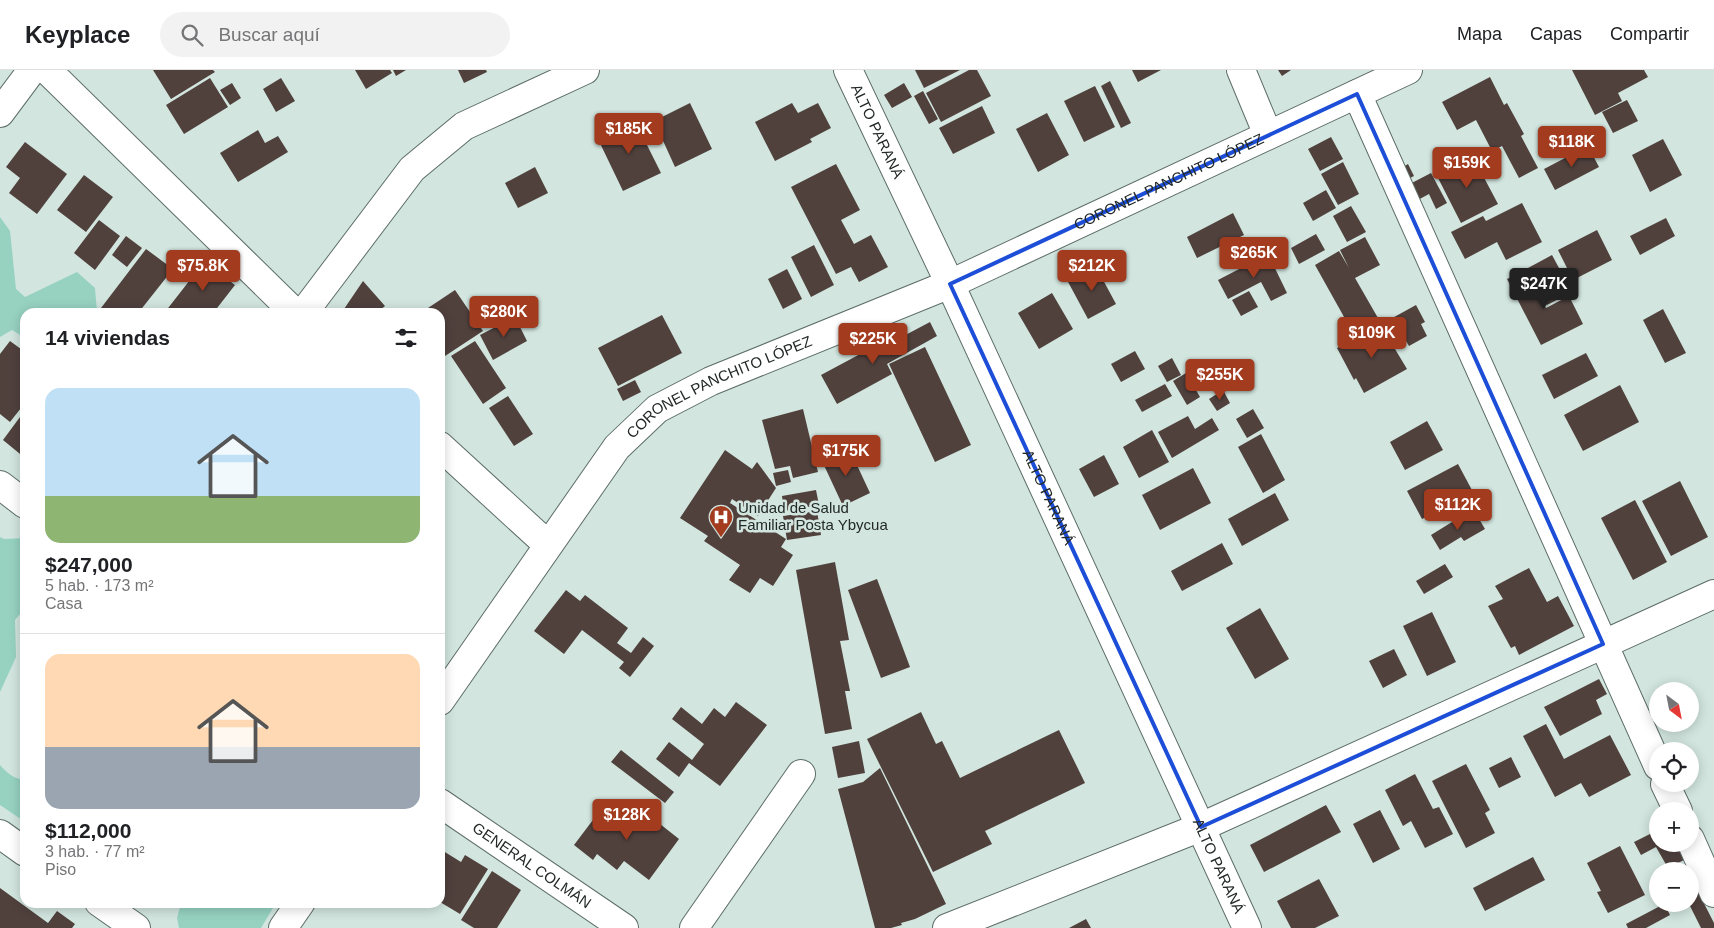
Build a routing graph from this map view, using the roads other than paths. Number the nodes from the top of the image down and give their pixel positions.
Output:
1 (32, 70) edge
2 (47, 70) edge
3 (585, 70) edge
4 (848, 70) edge
5 (1240, 70) edge
6 (1408, 70) edge
7 (1357, 94) junction
8 (0, 113) edge
9 (1268, 135) junction
10 (950, 284) junction
11 (290, 308) edge
12 (307, 308) edge
13 (445, 451) edge
14 (0, 485) edge
15 (20, 500) edge
16 (548, 545) junction
17 (1714, 594) edge
18 (1603, 644) junction
19 (445, 694) edge
20 (1649, 746) edge
21 (801, 774) dead end
22 (445, 806) edge
23 (1201, 828) junction
24 (0, 834) edge
25 (20, 848) edge
26 (1696, 852) edge
27 (1714, 893) edge
28 (108, 908) edge
29 (297, 908) edge
30 (136, 928) edge
31 (283, 928) edge
32 (624, 928) edge
33 (694, 928) edge
34 (948, 928) edge
35 (1247, 928) edge

1 - 8 street
2 - 11 street
3 - 12 street
4 - 10 street, ALTO PARANÁ
5 - 9 street
6 - 7 street, CORONEL PANCHITO LÓPEZ
7 - 9 street, CORONEL PANCHITO LÓPEZ
7 - 18 street
9 - 10 street, CORONEL PANCHITO LÓPEZ
10 - 16 street, CORONEL PANCHITO LÓPEZ
10 - 23 street, ALTO PARANÁ
13 - 16 street
14 - 15 street
16 - 19 street, CORONEL PANCHITO LÓPEZ
17 - 18 street
18 - 20 street
18 - 23 street
21 - 33 street
22 - 32 street, GENERAL COLMÁN
23 - 34 street
23 - 35 street, ALTO PARANÁ
24 - 25 street
26 - 27 street
28 - 30 street
29 - 31 street

